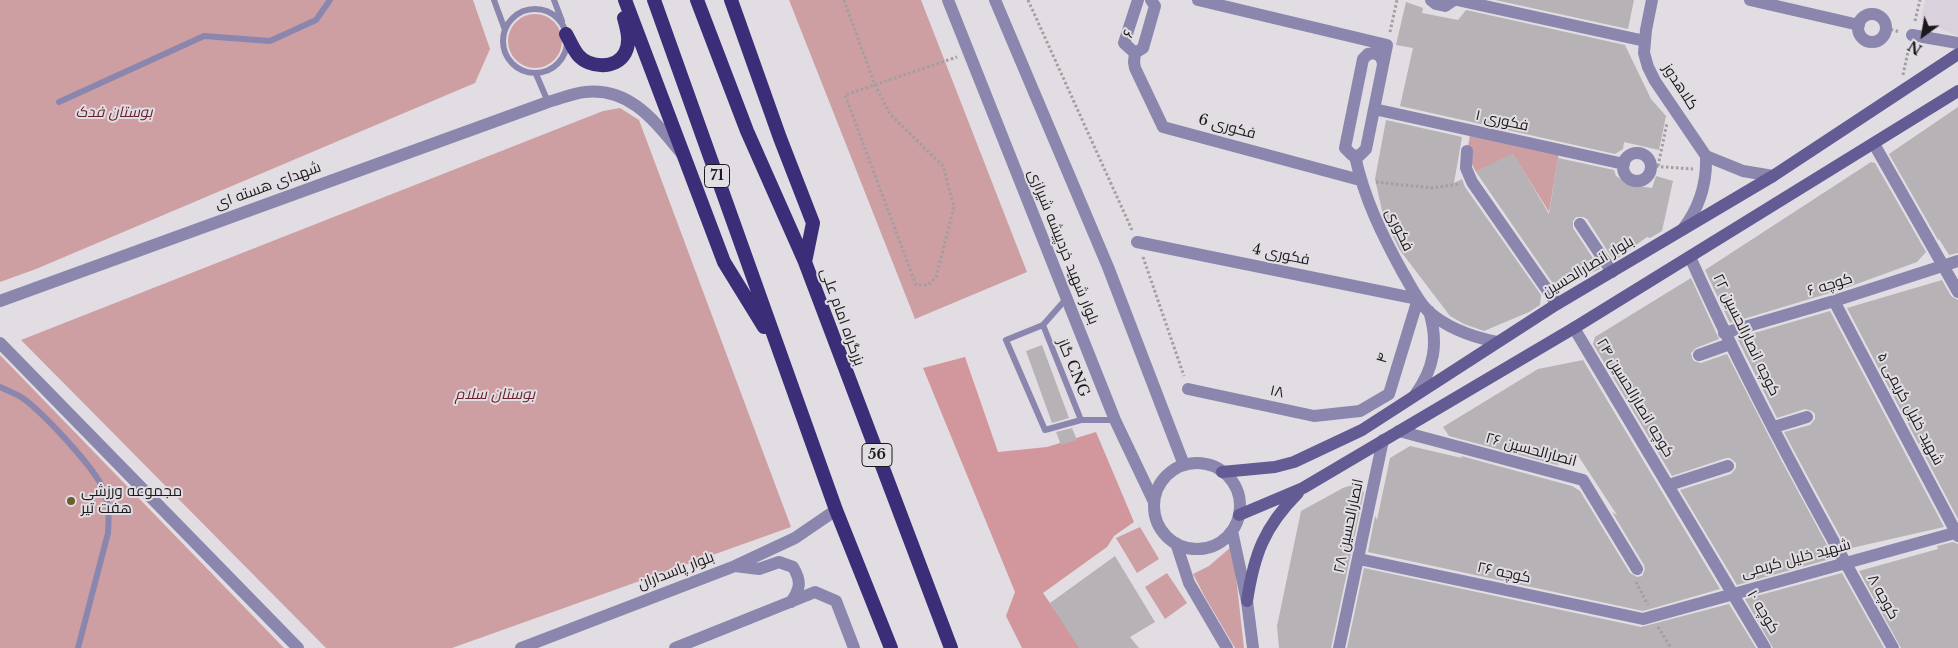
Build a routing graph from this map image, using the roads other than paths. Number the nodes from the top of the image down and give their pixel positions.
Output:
1 (330, 0) edge
2 (494, 0) edge
3 (554, 0) edge
4 (621, 0) edge
5 (625, 0) edge
6 (654, 0) edge
7 (697, 0) edge
8 (731, 0) edge
9 (948, 0) edge
10 (995, 0) edge
11 (1138, 0) edge
12 (1198, 0) edge
13 (1431, 0) edge
14 (1456, 0) edge
15 (1652, 0) edge
16 (1750, 0) edge
17 (1154, 2) edge
18 (1859, 25) dead end
19 (505, 30) junction
20 (566, 34) junction
21 (1912, 35) dead end
22 (1645, 41) junction
23 (1958, 43) edge
24 (1135, 53) junction
25 (1958, 54) edge
26 (1383, 63) junction
27 (536, 74) junction
28 (1958, 91) edge
29 (59, 102) dead end
30 (548, 102) junction
31 (1374, 109) junction
32 (1874, 144) junction
33 (1467, 150) dead end
34 (684, 156) junction
35 (1355, 156) junction
36 (1706, 156) junction
37 (1624, 164) junction
38 (1773, 176) junction
39 (1360, 180) junction
40 (1580, 224) dead end
41 (1683, 229) junction
42 (1138, 242) road end
43 (1690, 257) junction
44 (1958, 261) edge
45 (805, 262) junction
46 (1944, 266) junction
47 (1612, 272) junction
48 (1958, 292) edge
49 (1066, 299) junction
50 (1418, 299) junction
51 (0, 301) edge
52 (1834, 302) junction
53 (1557, 304) junction
54 (1429, 312) junction
55 (1042, 325) junction
56 (1574, 328) junction
57 (1727, 338) junction
58 (1497, 342) junction
59 (0, 344) edge
60 (779, 352) junction
61 (1699, 355) dead end
62 (0, 387) edge
63 (1188, 389) road end
64 (1415, 395) junction
65 (1360, 411) joint
66 (1807, 417) dead end
67 (1081, 420) junction
68 (1115, 420) junction
69 (1774, 427) junction
70 (1399, 431) junction
71 (1383, 440) junction
72 (1184, 465) junction
73 (1728, 466) dead end
74 (1222, 472) junction
75 (1668, 485) junction
76 (1303, 488) junction
77 (1154, 502) junction
78 (836, 510) junction
79 (1239, 515) junction
80 (1232, 531) junction
81 (1957, 533) edge
82 (1176, 543) junction
83 (1358, 559) junction
84 (1845, 563) junction
85 (735, 566) junction
86 (1637, 569) road end
87 (1732, 594) junction
88 (1247, 601) junction
89 (791, 602) junction
90 (1648, 617) joint
91 (78, 648) edge
92 (298, 648) edge
93 (521, 648) edge
94 (675, 648) edge
95 (854, 648) edge
96 (891, 648) edge
97 (951, 648) edge
98 (1227, 648) edge
99 (1253, 648) edge
100 (1339, 648) edge
101 (1765, 648) edge
102 (1893, 648) edge

1 - 29 lane
2 - 19 lane
3 - 20 lane
4 - 20 highway
5 - 34 highway
6 - 60 highway, 71
7 - 45 highway, بزرگراه امام علی
8 - 45 highway
9 - 49 street, بلوار شهید خردپیشه شیرازی
10 - 72 street
11 - 24 street, ۶
12 - 26 street
13 - 14 street
14 - 22 street
15 - 22 street, کلاهدوز
16 - 18 street
17 - 24 street, ۶
19 - 20 lane
19 - 27 lane
20 - 27 lane
21 - 23 street
22 - 36 street, کلاهدوز
24 - 39 street, فکوری 6
25 - 38 main road, بلوار انصارالحسین
26 - 31 street
26 - 35 street, فکوری
27 - 30 lane
28 - 32 main road
30 - 34 street, شهدای هسته ای
30 - 51 street, شهدای هسته ای
31 - 35 street
31 - 37 street, فکوری ۱
32 - 43 main road
32 - 46 street
33 - 53 street
34 - 60 highway
35 - 39 street, فکوری
36 - 38 street
36 - 41 street
37 - 37 street
38 - 41 main road, بلوار انصارالحسین
39 - 50 street, فکوری
40 - 47 street
41 - 47 main road, بلوار انصارالحسین
42 - 50 street, فکوری 4
43 - 56 main road
43 - 57 street, کوچه انصارالحسین ۲۲
44 - 46 street
45 - 97 highway, بزرگراه امام علی / 56
46 - 48 street
46 - 52 street, کوچه ۶
47 - 53 main road, بلوار انصارالحسین
49 - 55 lane
49 - 68 street, بلوار شهید خردپیشه شیرازی
50 - 54 street, فکوری
50 - 65 street, ۴
52 - 57 street, کوچه ۶
52 - 81 street, شهید خلیل کریمی ۵
53 - 58 main road, بلوار انصارالحسین
54 - 58 street, فکوری
54 - 64 street, فکوری
55 - 67 lane, گاز CNG
55 - 67 lane
56 - 70 main road
56 - 75 street, کوچه انصارالحسین ۲۴
57 - 61 street, کوچه ۶
57 - 69 street, کوچه انصارالحسین ۲۲
58 - 64 main road, بلوار انصارالحسین
59 - 92 street
60 - 78 highway
62 - 91 lane
63 - 65 street, ۱۸
64 - 74 main road, بلوار انصارالحسین
66 - 69 street
67 - 68 lane
68 - 77 street, بلوار شهید خردپیشه شیرازی
69 - 84 street, کوچه انصارالحسین ۲۲
70 - 71 main road
70 - 86 street, انصارالحسین ۲۶
71 - 76 main road
71 - 83 street, انصارالحسین ۲۸
72 - 74 street
72 - 77 street
73 - 75 street
74 - 79 street
75 - 87 street, کوچه انصارالحسین ۲۴
76 - 79 main road
76 - 88 main road
77 - 82 street
78 - 85 street, بلوار پاسداران
78 - 96 highway
79 - 80 street
80 - 82 street
80 - 88 street
81 - 84 street, شهید خلیل کریمی
82 - 98 street
83 - 90 street, کوچه ۲۶
83 - 100 street, انصارالحسین ۲۸
84 - 87 street, شهید خلیل کریمی
84 - 102 street, کوچه ۸
85 - 89 street
85 - 93 street, بلوار پاسداران
87 - 90 street, شهید خلیل کریمی
87 - 101 street, کوچه ۱۰
88 - 99 street
89 - 94 street
89 - 95 street

